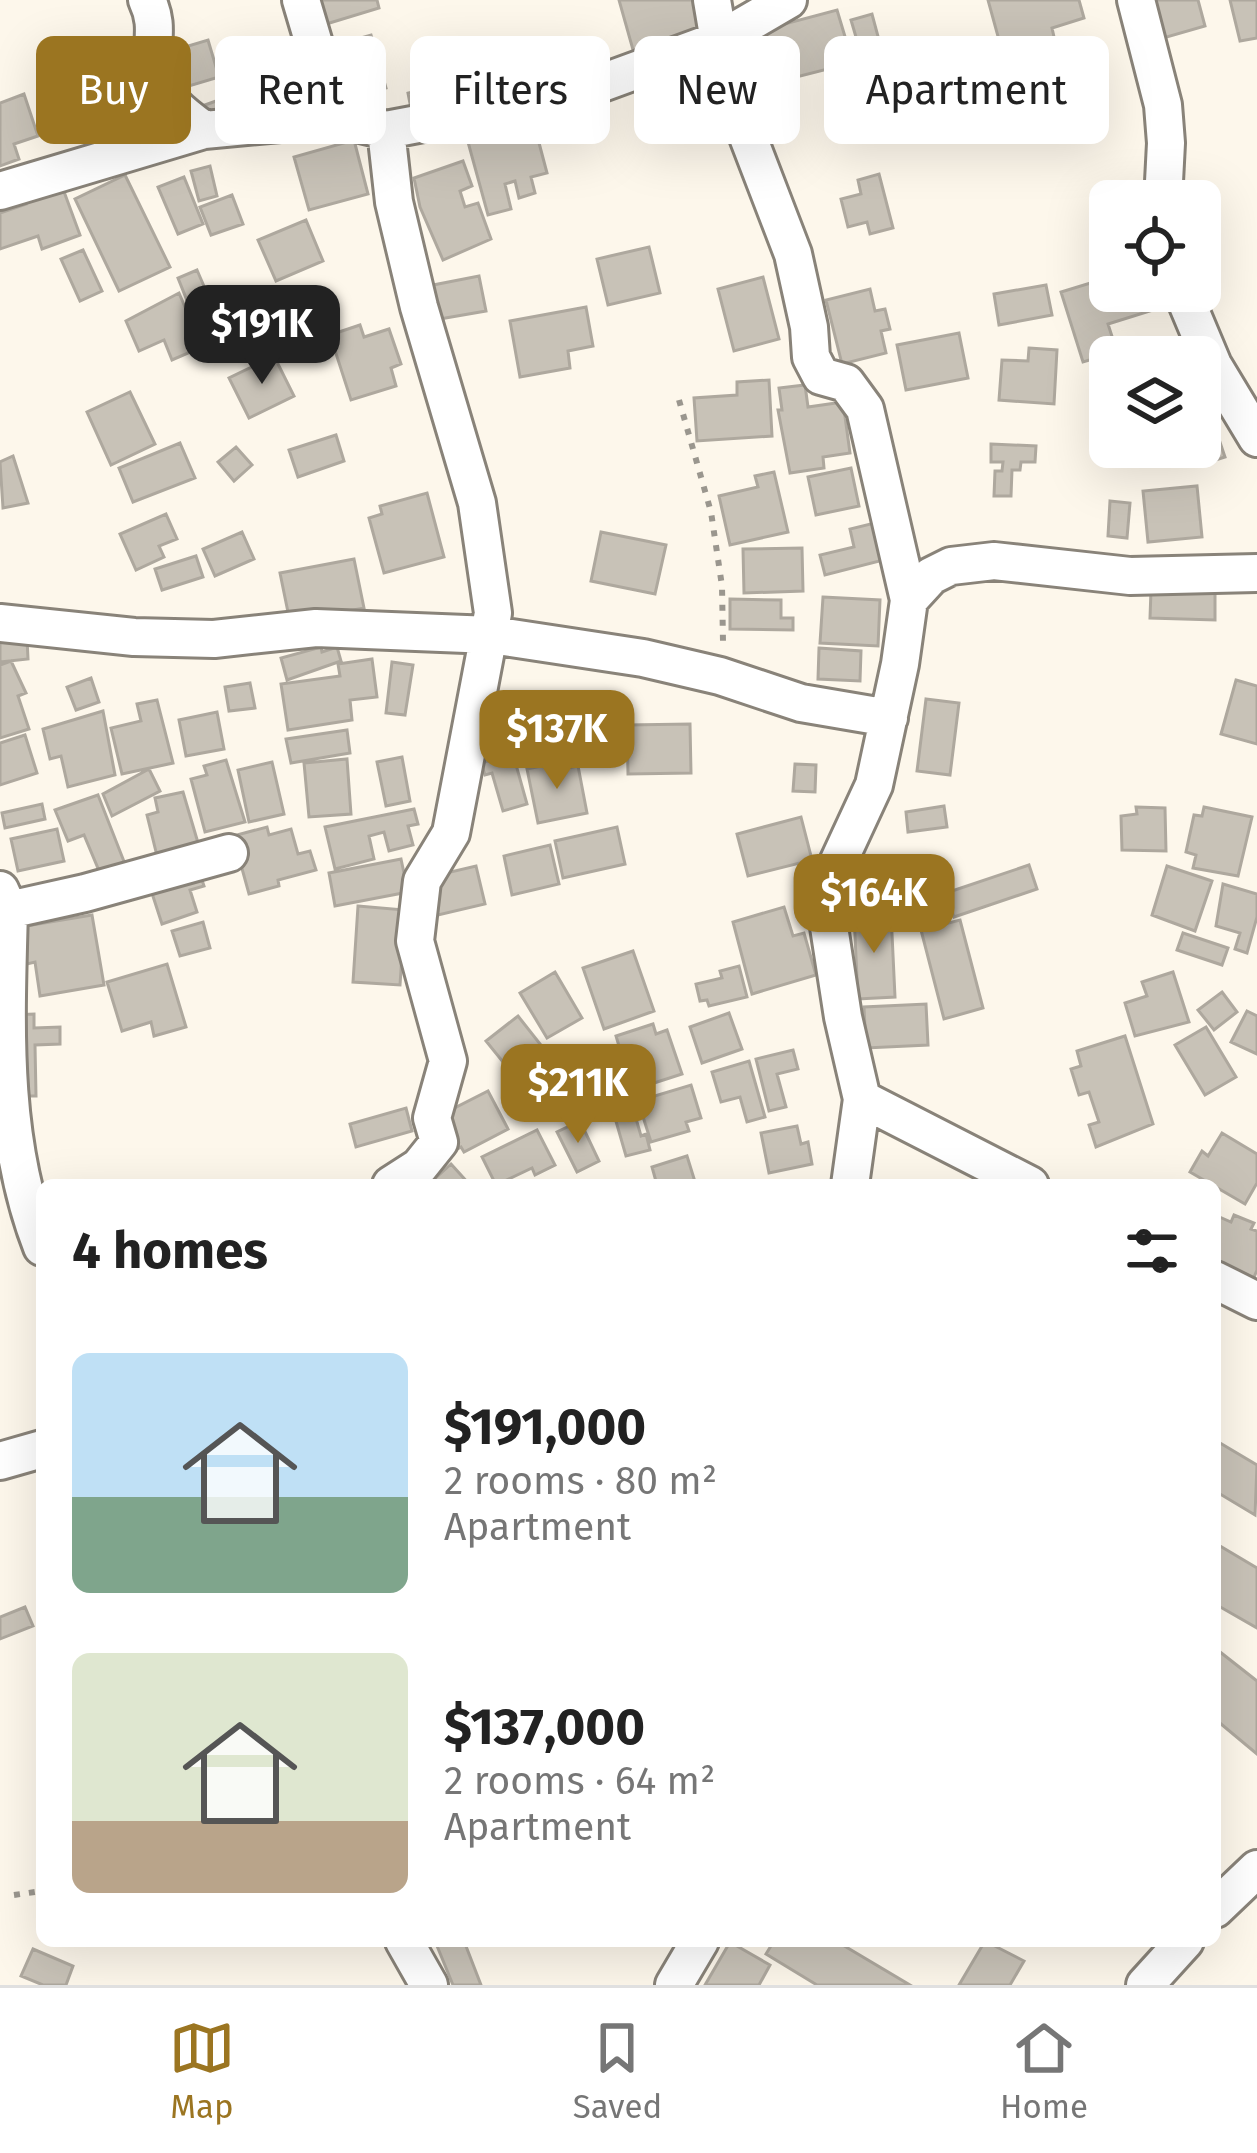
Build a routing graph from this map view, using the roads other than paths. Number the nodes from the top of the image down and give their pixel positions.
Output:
1 (147, 0) edge
2 (301, 0) edge
3 (712, 0) edge
4 (788, 0) edge
5 (1136, 0) edge
6 (312, 36) edge
7 (718, 36) edge
8 (726, 36) edge
9 (634, 71) edge
10 (215, 129) edge
11 (204, 130) junction
12 (386, 130) joint
13 (748, 144) edge
14 (1164, 180) edge
15 (0, 191) edge
16 (1191, 312) edge
17 (1257, 438) edge
18 (1257, 573) edge
19 (909, 600) junction
20 (0, 623) edge
21 (491, 634) junction
22 (889, 718) junction
23 (229, 853) dead end
24 (3, 904) edge
25 (862, 1099) junction
26 (400, 1179) edge
27 (851, 1179) edge
28 (1018, 1179) edge
29 (36, 1233) edge
30 (1221, 1283) edge
31 (1257, 1301) edge
32 (36, 1451) edge
33 (0, 1461) edge
34 (1257, 1869) edge
35 (1221, 1903) edge
36 (407, 1947) edge
37 (666, 1947) edge
38 (696, 1947) edge
39 (1180, 1947) edge
40 (429, 1985) edge
41 (663, 1985) edge
42 (674, 1985) edge
43 (1145, 1985) edge

1 - 11 street
2 - 6 street
3 - 7 street
4 - 8 street
5 - 14 street
9 - 12 street
10 - 11 street
11 - 15 street
12 - 21 street
13 - 19 street
16 - 17 street
18 - 19 street
19 - 22 street
20 - 21 street
21 - 22 street
21 - 26 street
22 - 25 street
23 - 24 street
24 - 29 street
25 - 27 street
25 - 28 street
30 - 31 street
32 - 33 street
34 - 35 street
36 - 40 street
37 - 41 street
38 - 42 street
39 - 43 street

